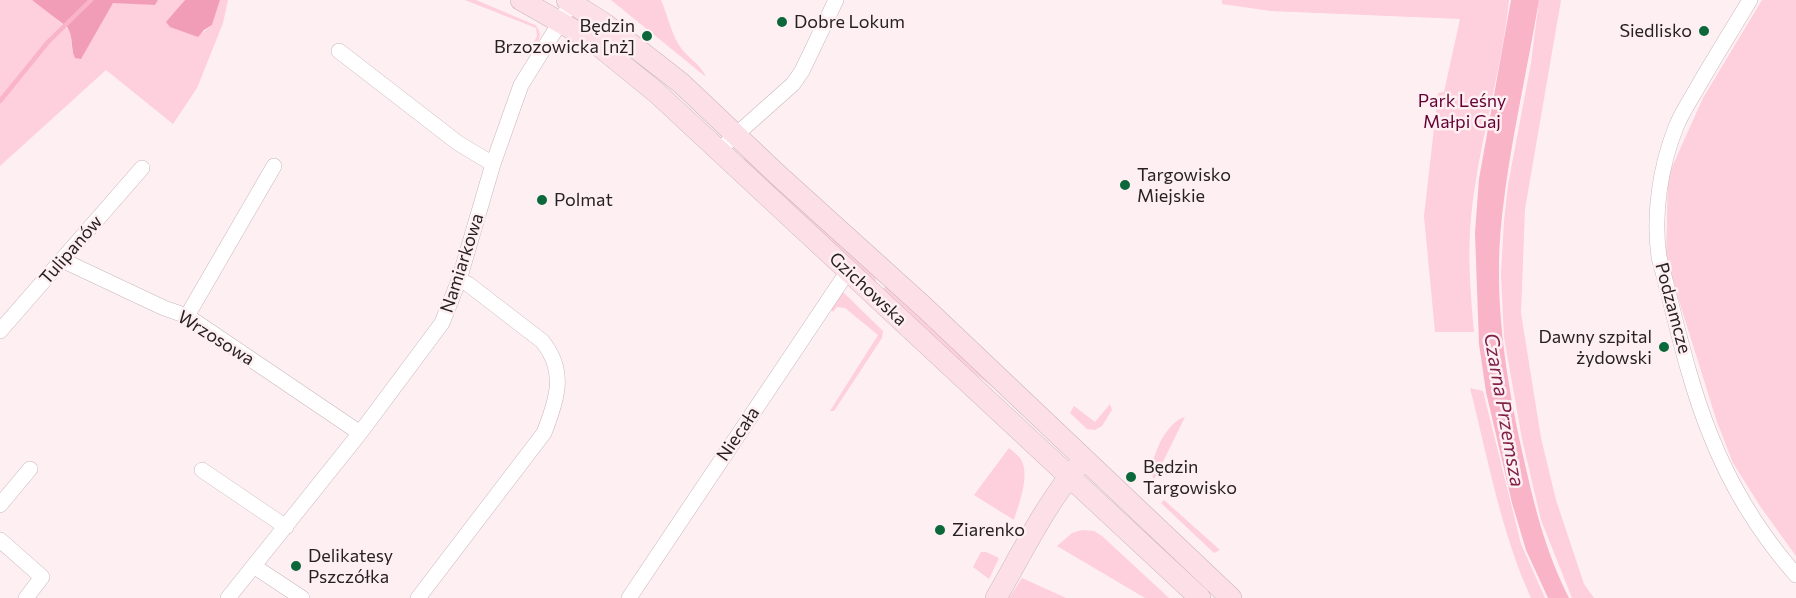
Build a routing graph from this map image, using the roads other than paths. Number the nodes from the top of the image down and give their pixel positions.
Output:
1 (521, 0) edge
2 (836, 0) edge
3 (1750, 0) edge
4 (569, 1) edge
5 (561, 21) junction
6 (339, 51) dead end
7 (735, 134) junction
8 (719, 150) junction
9 (492, 164) junction
10 (274, 166) dead end
11 (142, 168) dead end
12 (62, 260) junction
13 (848, 271) junction
14 (459, 280) junction
15 (188, 316) junction
16 (0, 331) edge
17 (360, 433) junction
18 (1084, 460) junction
19 (30, 469) dead end
20 (202, 470) dead end
21 (1069, 477) junction
22 (0, 505) edge
23 (286, 527) junction
24 (0, 540) edge
25 (255, 567) junction
26 (1796, 575) edge
27 (26, 598) edge
28 (228, 598) edge
29 (302, 598) edge
30 (418, 598) edge
31 (629, 598) edge
32 (996, 598) edge
33 (1200, 598) edge
34 (1231, 598) edge

1 - 5 street, Gzichowska
2 - 7 street
3 - 26 street, Podzamcze
4 - 5 street, Namiarkowa
4 - 7 street, Gzichowska
5 - 8 street, Gzichowska
5 - 9 street, Namiarkowa
6 - 9 street
7 - 8 street
7 - 18 street, Gzichowska
8 - 13 street, Gzichowska
9 - 14 street, Namiarkowa
10 - 15 street
11 - 12 street, Tulipanów
12 - 15 street, Wrzosowa
12 - 16 street, Tulipanów
13 - 21 street, Gzichowska
13 - 31 street, Niecała
14 - 17 street, Namiarkowa
14 - 30 street
15 - 17 street, Wrzosowa
17 - 23 street, Namiarkowa
18 - 21 street
18 - 34 street, Gzichowska
19 - 22 street
20 - 23 street
21 - 32 street
21 - 33 street, Gzichowska
23 - 25 street, Namiarkowa
24 - 27 street
25 - 28 street, Namiarkowa
25 - 29 street

